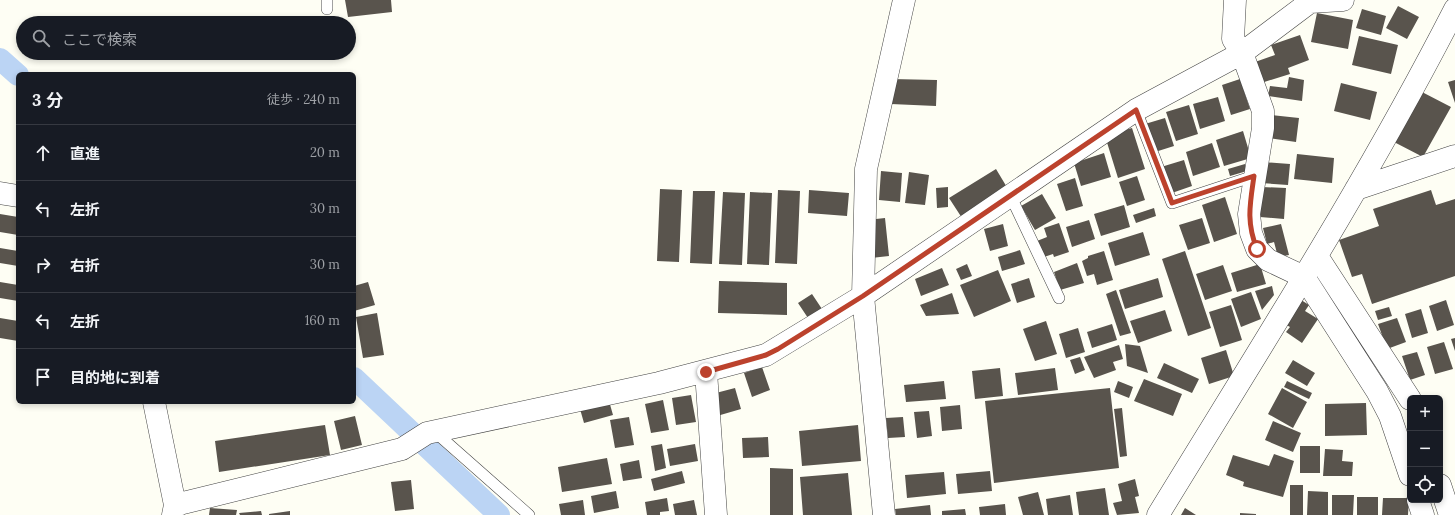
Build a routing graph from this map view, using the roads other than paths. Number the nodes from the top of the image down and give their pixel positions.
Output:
1 (904, 0) edge
2 (1235, 0) edge
3 (1343, 0) edge
4 (1455, 9) edge
5 (1242, 53) junction
6 (1136, 110) junction
7 (1455, 156) edge
8 (1254, 176) junction
9 (1356, 189) junction
10 (0, 193) edge
11 (16, 196) edge
12 (1011, 197) junction
13 (1317, 256) junction
14 (1304, 277) junction
15 (863, 296) junction
16 (1059, 298) dead end
17 (706, 372) junction
18 (1407, 395) edge
19 (154, 404) edge
20 (431, 432) junction
21 (1407, 467) edge
22 (1443, 494) edge
23 (1419, 503) edge
24 (174, 510) edge
25 (529, 515) edge
26 (716, 515) edge
27 (884, 515) edge
28 (1158, 515) edge
29 (1423, 515) edge
30 (1450, 515) edge

1 - 15 street
2 - 5 street
3 - 5 street
4 - 9 street
5 - 6 street
5 - 8 street
6 - 8 lane
6 - 12 street
7 - 9 street
8 - 14 street
9 - 13 street
10 - 11 street
12 - 15 street
12 - 16 lane
13 - 14 street
13 - 18 street
14 - 21 street
14 - 28 street
15 - 17 street
15 - 27 street
17 - 20 street
17 - 26 street
19 - 24 street
20 - 24 street
20 - 25 lane
22 - 30 street
23 - 29 street

